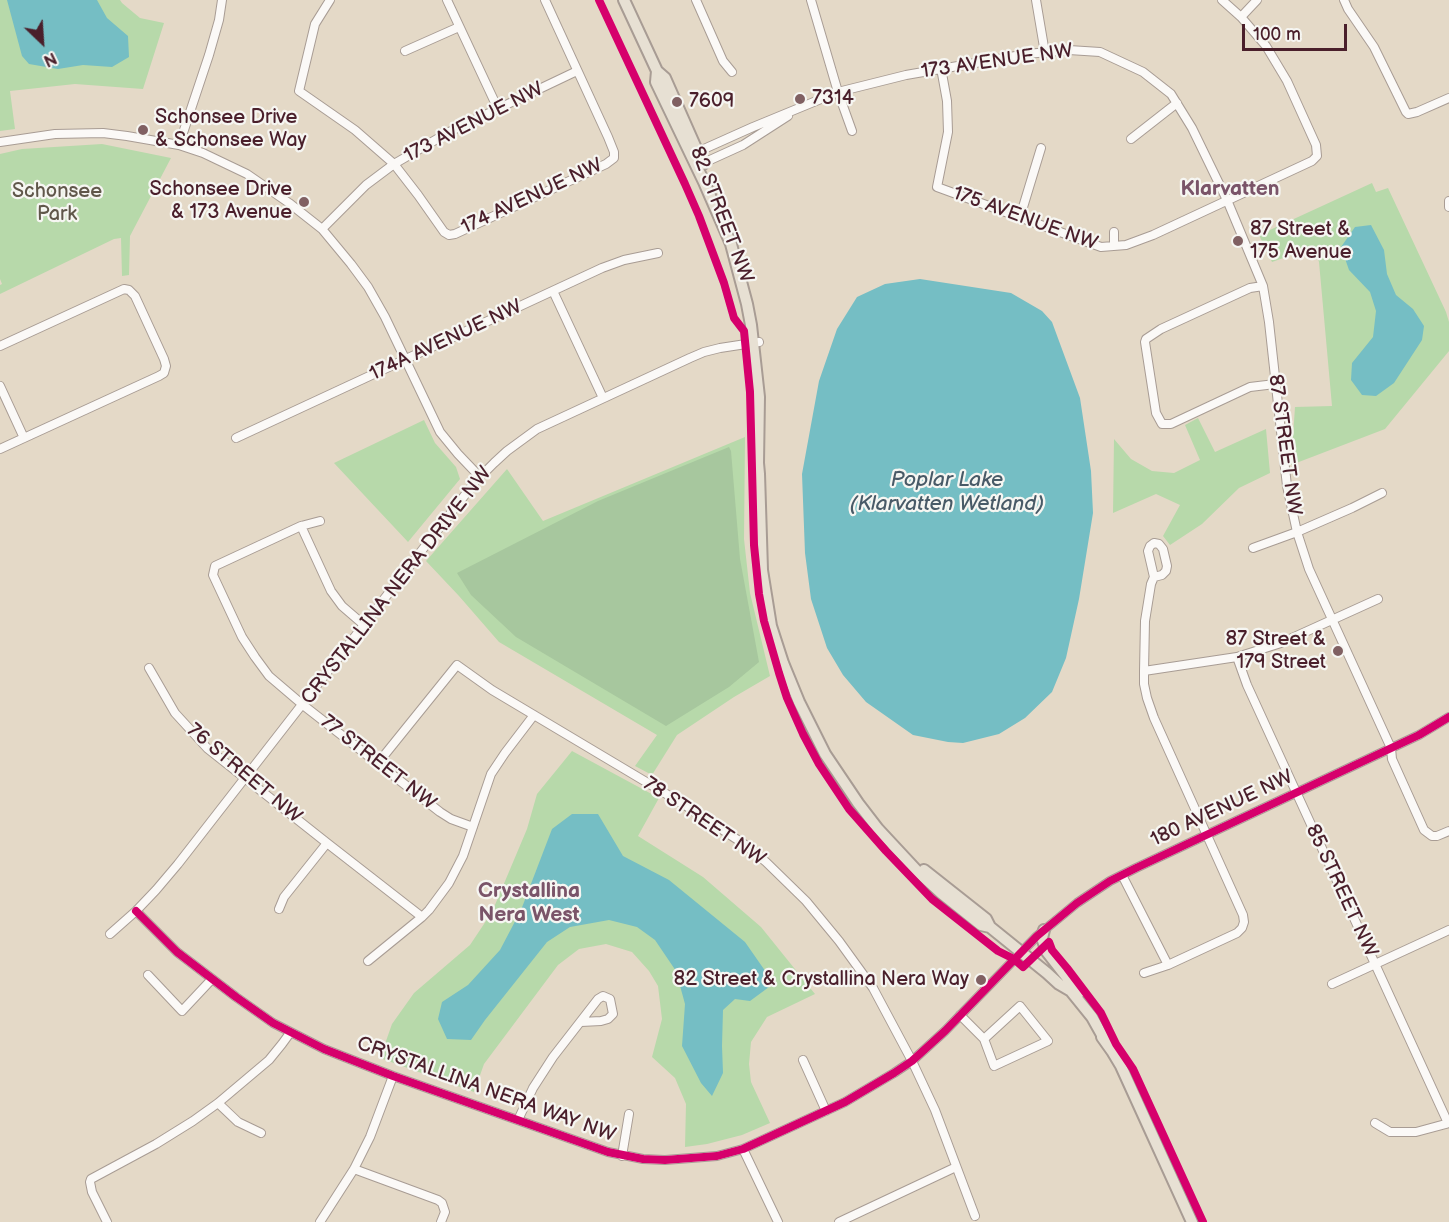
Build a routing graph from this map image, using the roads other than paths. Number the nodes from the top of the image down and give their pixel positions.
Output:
1 (222, 0) edge
2 (330, 0) edge
3 (447, 0) edge
4 (545, 0) edge
5 (624, 0) edge
6 (696, 0) edge
7 (811, 0) edge
8 (1036, 0) edge
9 (1222, 0) edge
10 (1257, 0) edge
11 (1344, 0) edge
12 (1241, 17) junction
13 (459, 27) junction
14 (405, 51) dead end
15 (1045, 52) junction
16 (941, 68) junction
17 (577, 71) junction
18 (732, 72) dead end
19 (838, 92) junction
20 (1449, 98) edge
21 (1177, 103) junction
22 (805, 105) junction
23 (498, 110) junction
24 (852, 131) dead end
25 (1131, 139) dead end
26 (0, 142) edge
27 (180, 145) junction
28 (1041, 148) dead end
29 (694, 153) junction
30 (394, 164) junction
31 (700, 165) junction
32 (1227, 200) junction
33 (1449, 201) edge
34 (1449, 207) edge
35 (1020, 217) junction
36 (321, 229) junction
37 (1114, 232) dead end
38 (1114, 246) junction
39 (658, 254) dead end
40 (1263, 286) junction
41 (553, 291) junction
42 (756, 342) junction
43 (0, 346) edge
44 (405, 360) junction
45 (1275, 384) junction
46 (0, 386) edge
47 (603, 398) junction
48 (24, 438) junction
49 (236, 438) dead end
50 (0, 449) edge
51 (480, 477) junction
52 (1382, 493) dead end
53 (320, 521) dead end
54 (301, 526) junction
55 (1297, 532) junction
56 (1253, 548) dead end
57 (1154, 577) dead end
58 (1378, 599) dead end
59 (1331, 620) junction
60 (364, 625) junction
61 (1237, 657) junction
62 (149, 668) dead end
63 (1144, 671) junction
64 (303, 705) junction
65 (534, 715) junction
66 (1449, 717) edge
67 (1391, 748) junction
68 (378, 763) junction
69 (245, 779) junction
70 (1297, 793) junction
71 (473, 827) junction
72 (1449, 831) edge
73 (1206, 835) junction
74 (327, 843) junction
75 (1122, 875) junction
76 (279, 909) dead end
77 (136, 911) junction
78 (422, 916) junction
79 (1044, 930) junction
80 (1449, 930) edge
81 (110, 934) dead end
82 (1021, 952) junction
83 (368, 961) dead end
84 (1375, 964) junction
85 (1168, 965) junction
86 (1144, 973) dead end
87 (148, 975) dead end
88 (212, 979) junction
89 (1059, 984) junction
90 (1332, 984) dead end
91 (960, 1015) junction
92 (1092, 1017) junction
93 (581, 1022) dead end
94 (290, 1033) junction
95 (984, 1039) junction
96 (1106, 1042) junction
97 (803, 1060) dead end
98 (912, 1061) junction
99 (393, 1076) junction
100 (218, 1103) junction
101 (826, 1111) junction
102 (629, 1114) dead end
103 (518, 1120) junction
104 (1375, 1123) dead end
105 (1449, 1123) edge
106 (261, 1133) dead end
107 (743, 1149) junction
108 (622, 1156) junction
109 (956, 1167) junction
110 (354, 1169) junction
111 (975, 1216) dead end
112 (107, 1222) edge
113 (320, 1222) edge
114 (441, 1222) edge
115 (778, 1222) edge
116 (839, 1222) edge
117 (1192, 1222) edge

1 - 27 street
2 - 30 street
3 - 13 street
4 - 17 street
5 - 29 main road, 82 STREET NW
6 - 18 street
7 - 19 street
8 - 15 street
9 - 12 street
10 - 12 street
11 - 20 street
12 - 32 street, 175 AVENUE NW
13 - 14 street
13 - 23 street
15 - 16 street, 173 AVENUE NW
15 - 21 street, 173 AVENUE NW
16 - 19 street, 173 AVENUE NW
16 - 35 street, 175 AVENUE NW
17 - 23 street, 173 AVENUE NW
17 - 30 street, 174 AVENUE NW
19 - 22 street, 173 AVENUE NW
19 - 24 street
21 - 25 street
21 - 32 street, 87 STREET NW
22 - 29 street, 173 AVENUE NW
22 - 31 street, 173 AVENUE NW
23 - 30 street, 173 AVENUE NW
26 - 27 street
27 - 36 street
28 - 35 street
29 - 31 main road, 82 STREET NW
30 - 36 street, 173 AVENUE NW
31 - 42 main road, 82 STREET NW
32 - 38 street, 175 AVENUE NW
32 - 40 street, 87 STREET NW
33 - 34 street
35 - 38 street, 175 AVENUE NW
36 - 44 street
37 - 38 street, 175 AVENUE NW
39 - 41 street, 174A AVENUE NW
40 - 45 street, 87 STREET NW
40 - 45 street
41 - 44 street, 174A AVENUE NW
41 - 47 street
42 - 47 street, CRYSTALLINA NERA DRIVE NW
42 - 82 main road, 82 STREET NW
43 - 48 street
44 - 49 street, 174A AVENUE NW
44 - 51 street
45 - 55 street, 87 STREET NW
46 - 48 street
47 - 51 street, CRYSTALLINA NERA DRIVE NW
48 - 50 street
51 - 60 street, CRYSTALLINA NERA DRIVE NW
52 - 55 street
53 - 54 street
54 - 60 street
54 - 64 street, 77 STREET NW
55 - 56 street
55 - 59 street, 87 STREET NW
57 - 63 street
58 - 59 street
59 - 61 street
59 - 67 street, 87 STREET NW
60 - 64 street, CRYSTALLINA NERA DRIVE NW
61 - 63 street
61 - 70 street, 85 STREET NW
62 - 69 street, 76 STREET NW
63 - 73 street
64 - 68 street, 77 STREET NW
64 - 69 street, CRYSTALLINA NERA DRIVE NW
65 - 68 street, 78 STREET NW
65 - 71 street
65 - 98 street, 78 STREET NW
66 - 67 street, 180 AVENUE NW
67 - 70 street, 180 AVENUE NW
67 - 72 street, 87 STREET NW
68 - 71 street, 77 STREET NW
69 - 74 street, 76 STREET NW
69 - 77 street, CRYSTALLINA NERA DRIVE NW
70 - 73 street, 180 AVENUE NW
70 - 84 street, 85 STREET NW
71 - 78 street
73 - 75 street, 180 AVENUE NW
73 - 85 street
74 - 76 street
74 - 78 street, 76 STREET NW
75 - 79 street, 180 AVENUE NW
75 - 85 street
77 - 81 street, CRYSTALLINA NERA DRIVE NW
77 - 88 street, CRYSTALLINA NERA WAY NW
78 - 83 street
79 - 82 street, 180 AVENUE NW
79 - 92 main road
80 - 84 street
82 - 89 main road, 82 STREET NW
82 - 91 street, CRYSTALLINA NERA WAY NW
84 - 90 street
84 - 105 street, 85 STREET NW
85 - 86 street
87 - 88 street
88 - 94 street, CRYSTALLINA NERA WAY NW
89 - 92 main road, 82 STREET NW
89 - 96 main road, 82 STREET NW
91 - 95 street
91 - 98 street, CRYSTALLINA NERA WAY NW
92 - 96 main road, 82 STREET NW
93 - 103 street
94 - 99 street, CRYSTALLINA NERA WAY NW
94 - 100 street
95 - 95 street
96 - 117 main road, 82 STREET NW
97 - 101 street
98 - 101 street, CRYSTALLINA NERA WAY NW
98 - 109 street, 78 STREET NW
99 - 103 street, CRYSTALLINA NERA WAY NW
99 - 110 street
100 - 106 street
100 - 112 street
101 - 107 street, CRYSTALLINA NERA WAY NW
102 - 108 street, CRYSTALLINA NERA WAY NW
103 - 108 street, CRYSTALLINA NERA WAY NW
104 - 105 street
107 - 108 street, CRYSTALLINA NERA WAY NW
107 - 115 street
109 - 111 street, 78 STREET NW
109 - 116 street
110 - 113 street
110 - 114 street

